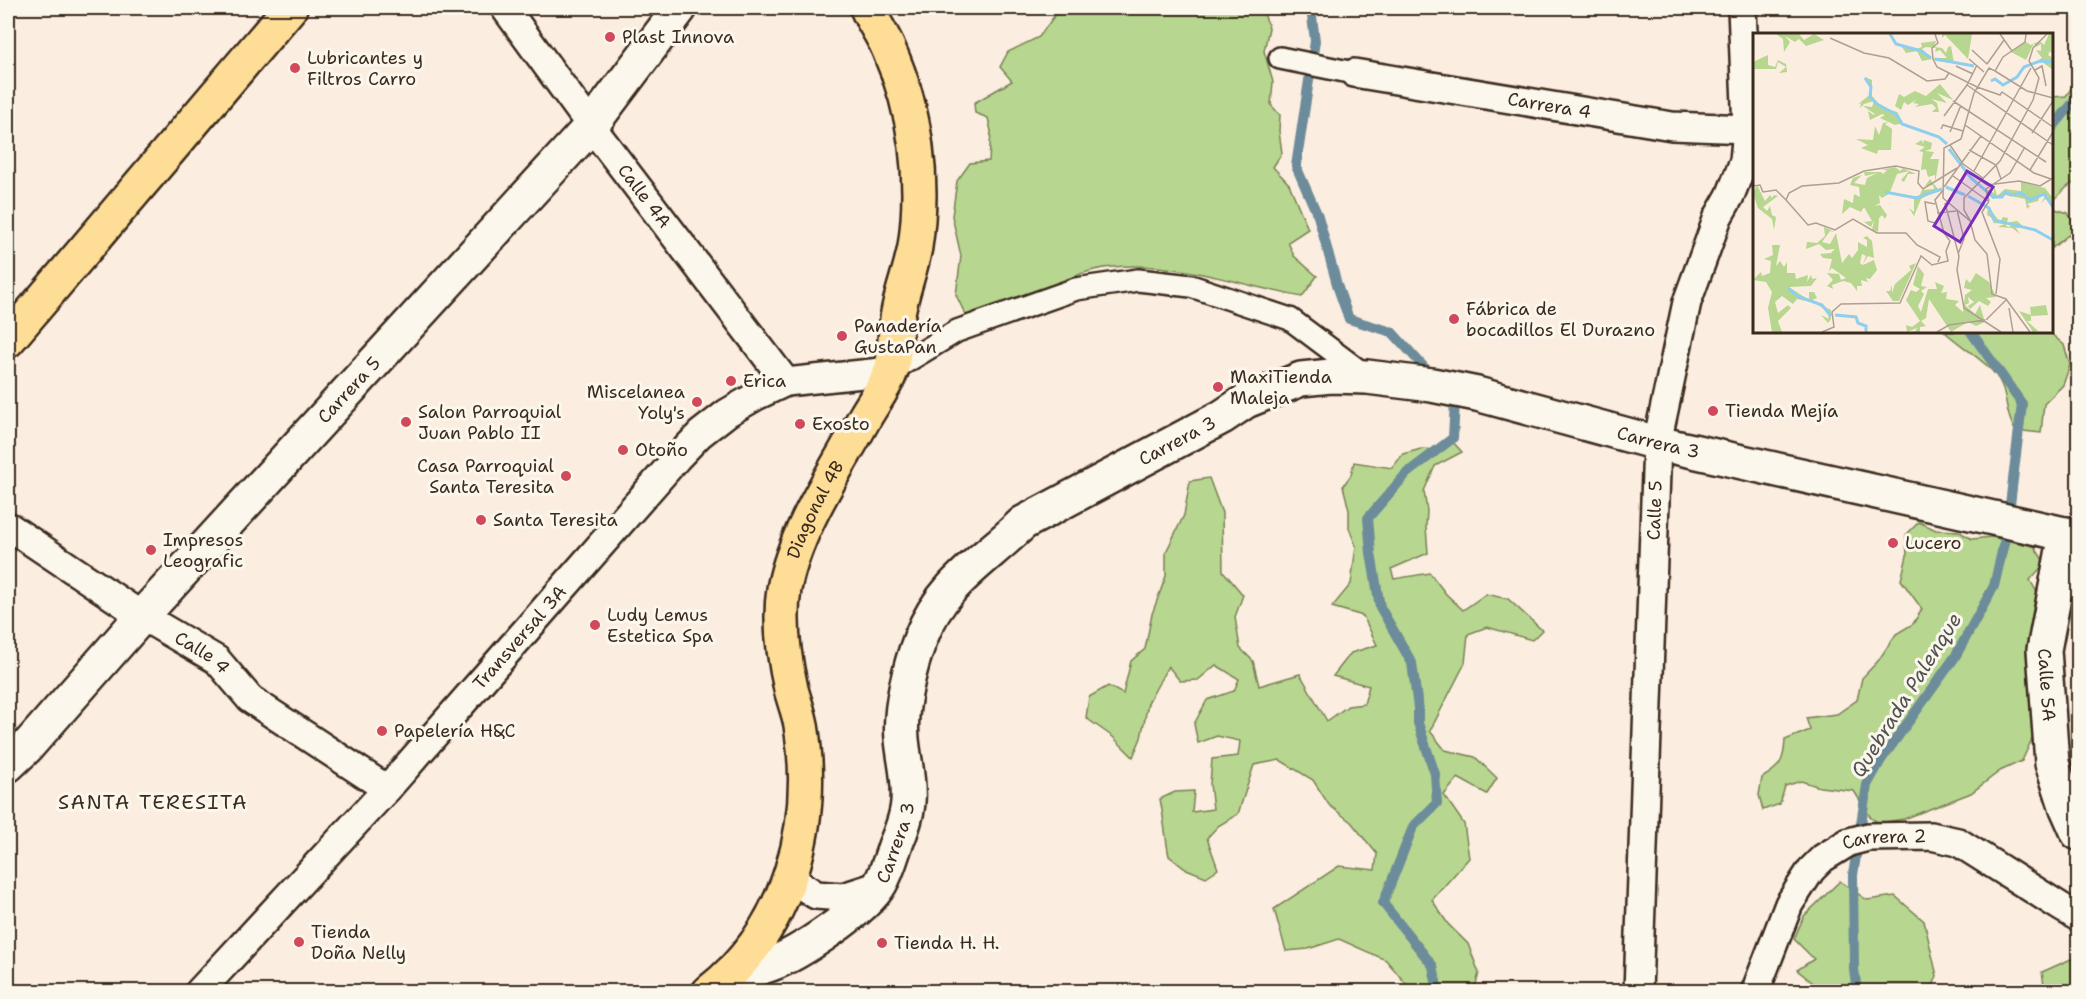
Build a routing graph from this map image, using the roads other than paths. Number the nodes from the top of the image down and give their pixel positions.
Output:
1 (290, 8) edge
2 (505, 8) edge
3 (680, 8) edge
4 (867, 8) edge
5 (1742, 8) edge
6 (1280, 58) dead end
7 (1354, 73) joint
8 (591, 126) junction
9 (1747, 129) junction
10 (8, 340) edge
11 (891, 371) junction
12 (1367, 376) junction
13 (786, 382) junction
14 (1657, 443) junction
15 (8, 526) edge
16 (2072, 536) edge
17 (142, 616) junction
18 (8, 765) edge
19 (387, 789) junction
20 (2079, 833) edge
21 (790, 878) junction
22 (880, 885) junction
23 (2079, 917) edge
24 (718, 984) edge
25 (199, 992) edge
26 (1638, 992) edge
27 (1755, 992) edge

1 - 10 main road
2 - 8 street, Calle 4A
3 - 8 street, Carrera 5
4 - 11 main road, Diagonal 4B
5 - 9 street, Calle 5
6 - 7 street
7 - 9 street, Carrera 4
8 - 13 street, Calle 4A
8 - 17 street, Carrera 5
9 - 14 street, Calle 5
11 - 12 street
11 - 13 street, Transversal 3A
11 - 21 main road, Diagonal 4B
12 - 14 street, Carrera 3
12 - 22 street, Carrera 3
13 - 19 street, Transversal 3A
14 - 16 street, Carrera 3
14 - 26 street, Calle 5
15 - 17 street, Calle 4
16 - 20 street, Calle 5A
17 - 18 street, Carrera 5
17 - 19 street, Calle 4
19 - 25 street, Transversal 3A
21 - 22 street
21 - 24 main road, Diagonal 4B
22 - 24 street, Carrera 3
23 - 27 street, Carrera 2

